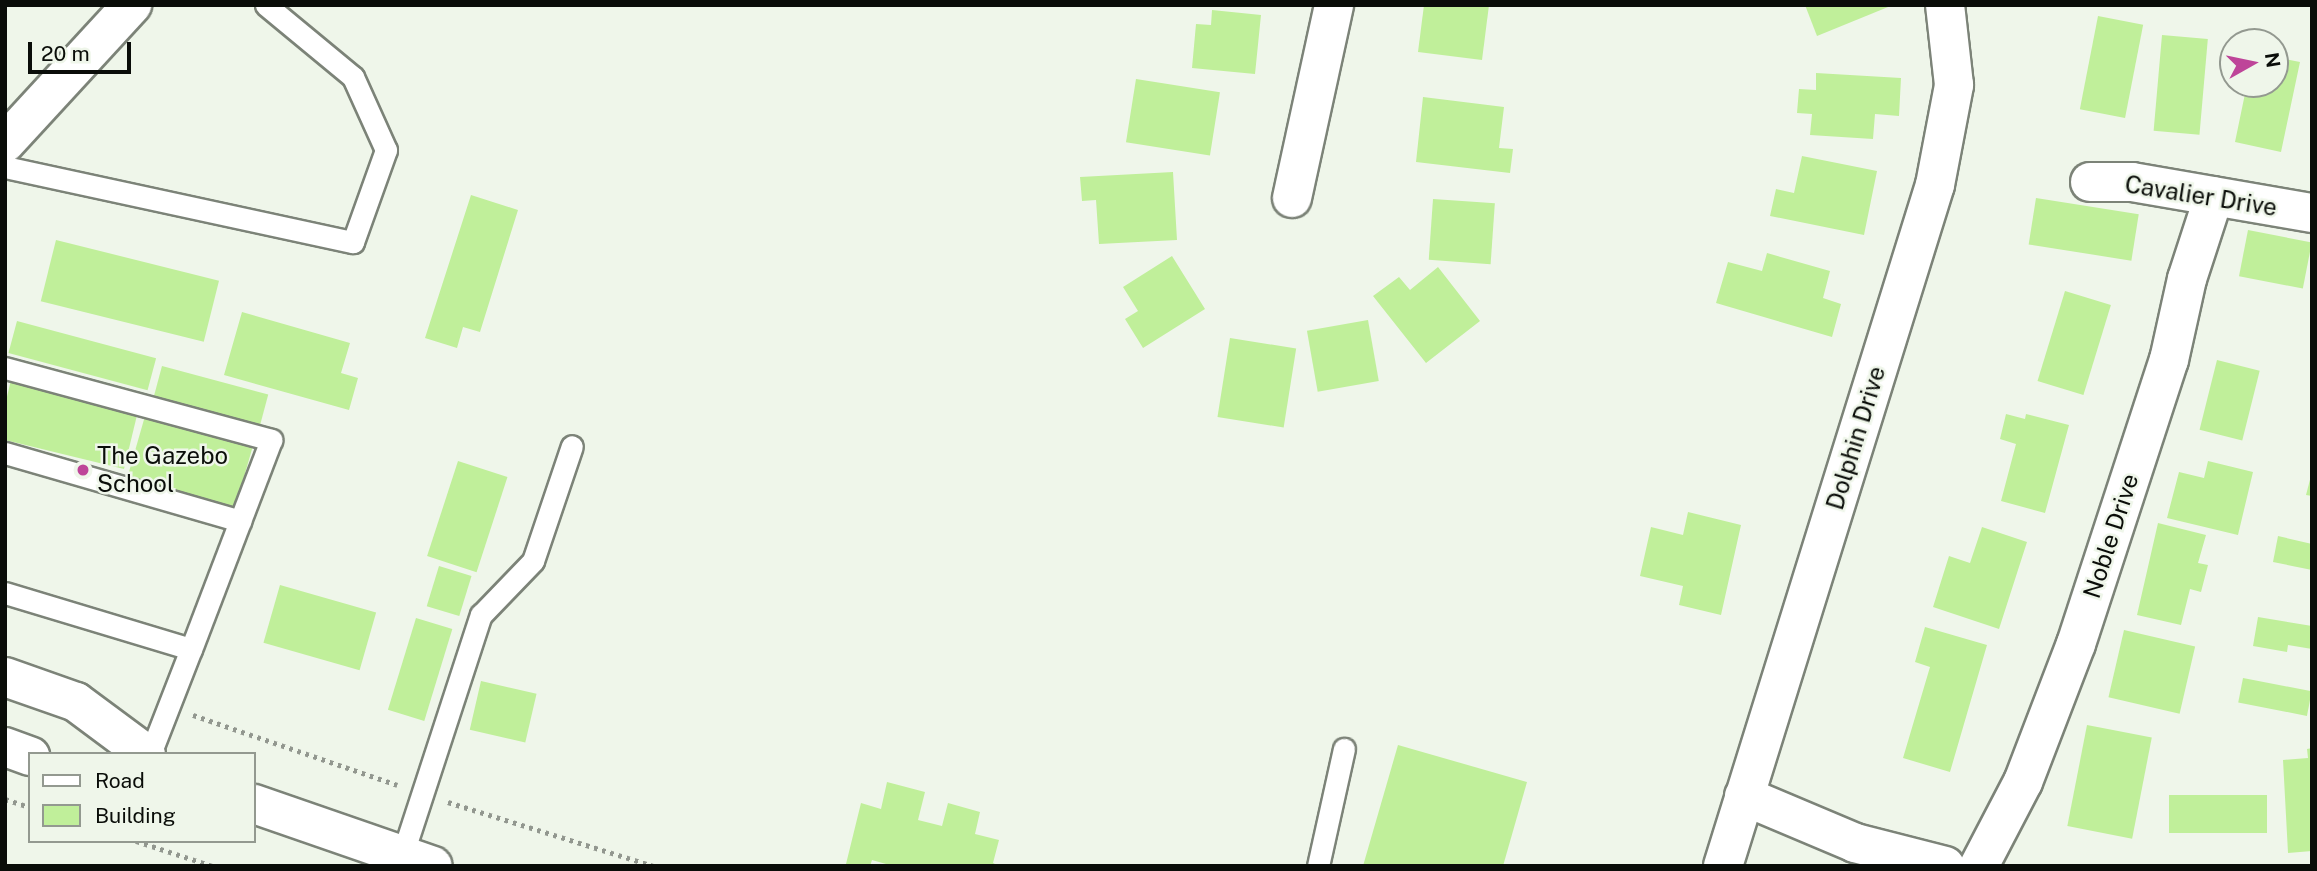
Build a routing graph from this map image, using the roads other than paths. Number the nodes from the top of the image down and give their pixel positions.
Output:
1 (132, 5) edge
2 (266, 5) edge
3 (1334, 5) edge
4 (1945, 5) edge
5 (5, 143) edge
6 (5, 167) edge
7 (2090, 182) dead end
8 (2214, 196) junction
9 (1292, 198) dead end
10 (2312, 212) edge
11 (5, 368) edge
12 (572, 446) dead end
13 (5, 453) edge
14 (240, 521) junction
15 (5, 593) edge
16 (191, 649) junction
17 (5, 677) edge
18 (5, 747) edge
19 (1344, 749) dead end
20 (145, 752) edge
21 (149, 752) edge
22 (28, 755) edge
23 (1744, 796) junction
24 (256, 805) edge
25 (417, 861) edge
26 (1318, 866) edge
27 (1723, 866) edge
28 (1945, 866) edge
29 (1979, 866) edge

1 - 5 street
2 - 6 lane
3 - 9 street
4 - 23 street, Dolphin Drive
7 - 8 street, Cavalier Drive
8 - 10 street, Cavalier Drive
8 - 29 street, Noble Drive
11 - 14 lane
12 - 25 lane
13 - 14 lane
14 - 16 lane
15 - 16 lane
16 - 21 lane
17 - 20 street
18 - 22 street
19 - 26 lane
23 - 27 street, Dolphin Drive
23 - 28 street
24 - 25 street

